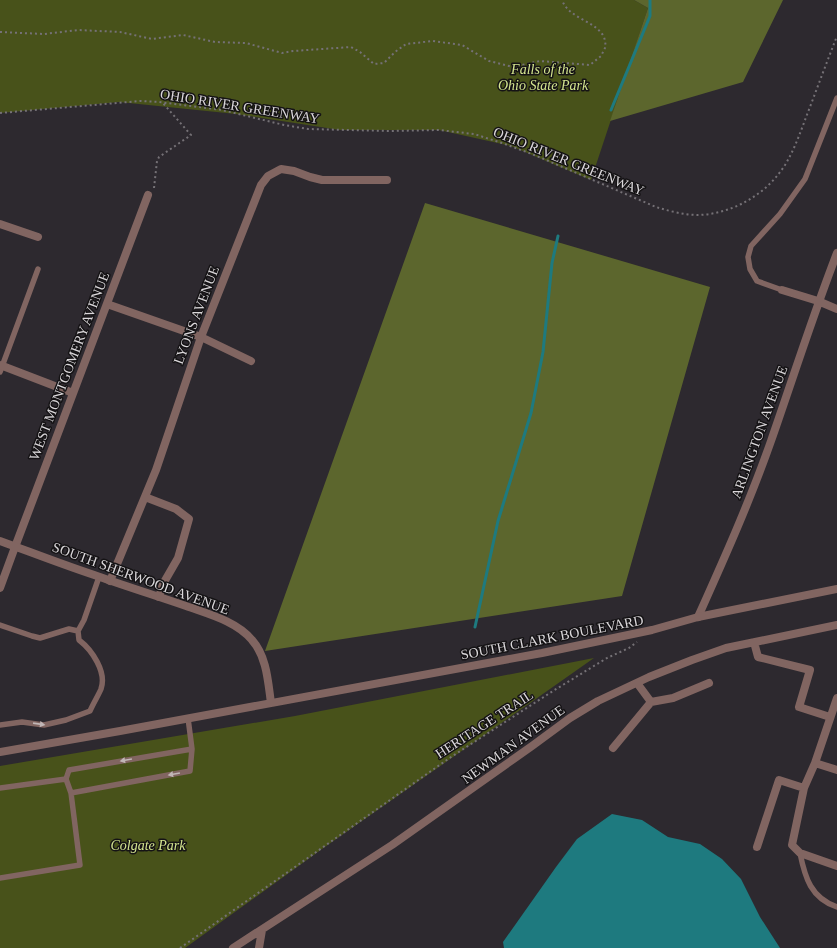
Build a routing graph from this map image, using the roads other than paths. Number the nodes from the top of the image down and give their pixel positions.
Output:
1 (837, 98) edge
2 (387, 180) dead end
3 (148, 195) road end
4 (0, 224) edge
5 (38, 237) dead end
6 (837, 253) edge
7 (38, 269) dead end
8 (782, 290) joint
9 (818, 301) junction
10 (107, 304) junction
11 (837, 309) edge
12 (201, 337) junction
13 (251, 361) dead end
14 (1, 367) edge
15 (73, 393) junction
16 (145, 497) junction
17 (0, 541) edge
18 (15, 547) junction
19 (98, 577) junction
20 (110, 581) junction
21 (0, 588) edge
22 (837, 589) edge
23 (159, 597) junction
24 (698, 617) junction
25 (0, 625) edge
26 (837, 625) edge
27 (78, 631) junction
28 (754, 642) junction
29 (637, 683) junction
30 (709, 684) dead end
31 (837, 698) edge
32 (651, 702) junction
33 (271, 703) junction
34 (830, 717) junction
35 (188, 718) junction
36 (0, 725) edge
37 (192, 748) junction
38 (613, 748) dead end
39 (0, 752) edge
40 (814, 763) junction
41 (837, 770) edge
42 (66, 779) junction
43 (0, 788) edge
44 (804, 788) junction
45 (71, 793) junction
46 (757, 847) dead end
47 (800, 853) junction
48 (837, 866) edge
49 (0, 878) edge
50 (837, 907) edge
51 (262, 930) junction
52 (233, 948) edge
53 (259, 948) edge

1 - 8 lane
2 - 12 street, LYONS AVENUE
3 - 10 street, WEST MONTGOMERY AVENUE
4 - 5 street
6 - 9 street, ARLINGTON AVENUE
7 - 14 lane
8 - 9 street
9 - 11 street
9 - 24 street, ARLINGTON AVENUE
10 - 12 street
10 - 15 street, WEST MONTGOMERY AVENUE
12 - 13 street
12 - 16 street, LYONS AVENUE
14 - 15 street
15 - 18 street, WEST MONTGOMERY AVENUE
16 - 20 street, LYONS AVENUE
16 - 23 street
17 - 18 street, SOUTH SHERWOOD AVENUE
18 - 19 street, SOUTH SHERWOOD AVENUE
18 - 21 street, WEST MONTGOMERY AVENUE
19 - 20 street, SOUTH SHERWOOD AVENUE
19 - 27 lane
20 - 23 street, SOUTH SHERWOOD AVENUE
22 - 24 street, SOUTH CLARK BOULEVARD
23 - 33 street, SOUTH SHERWOOD AVENUE
24 - 33 street, SOUTH CLARK BOULEVARD
25 - 27 lane
26 - 28 street, NEWMAN AVENUE
36 -> 27 lane
28 - 29 street, NEWMAN AVENUE
28 - 34 street
29 - 32 street
29 - 51 street, NEWMAN AVENUE
30 - 32 street
31 - 34 street
32 - 38 street
33 - 35 street, SOUTH CLARK BOULEVARD
34 - 40 street
35 - 37 lane
35 - 39 street, SOUTH CLARK BOULEVARD
37 -> 42 lane
37 -> 45 lane
40 - 41 street
40 - 44 street
42 - 43 lane
42 - 45 lane
44 - 46 street
44 - 47 street
45 - 49 lane
47 - 48 street
47 - 50 lane
51 - 52 street, NEWMAN AVENUE
51 - 53 street

